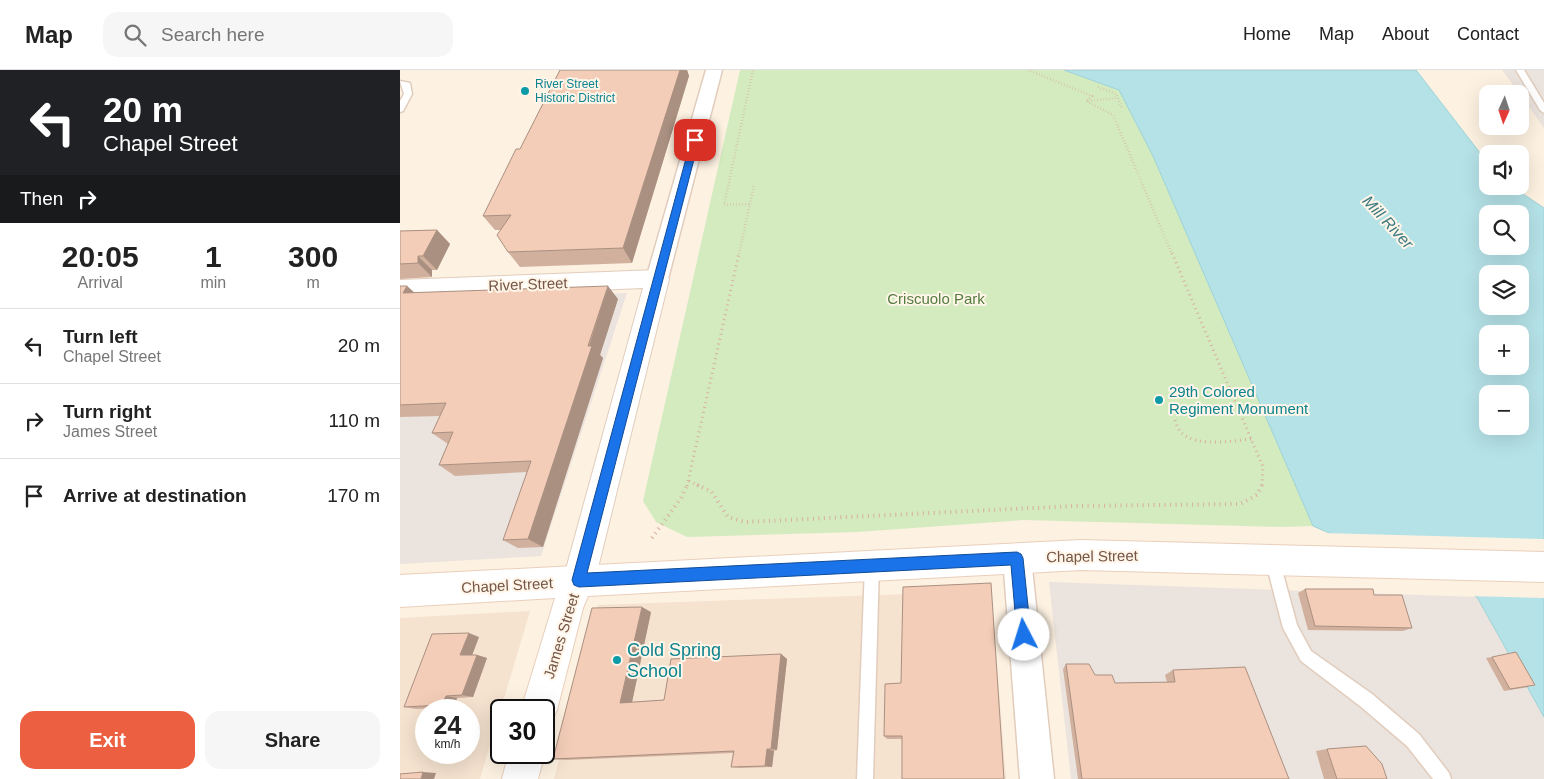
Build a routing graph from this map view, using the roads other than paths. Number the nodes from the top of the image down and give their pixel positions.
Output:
1 (714, 70) edge
2 (1520, 70) edge
3 (400, 84) edge
4 (400, 109) edge
5 (1544, 110) edge
6 (657, 279) junction
7 (400, 289) edge
8 (1017, 558) junction
9 (1272, 559) junction
10 (872, 565) junction
11 (1544, 567) edge
12 (579, 580) junction
13 (400, 590) edge
14 (542, 699) edge
15 (524, 764) edge
16 (520, 779) edge
17 (865, 779) edge
18 (1037, 779) edge
19 (1443, 779) edge

1 - 6 street, James Street
2 - 5 lane
3 - 4 lane
6 - 7 main road, River Street
6 - 12 main road, James Street
8 - 9 main road, Chapel Street
8 - 10 main road, Chapel Street
8 - 18 street
9 - 11 main road, Chapel Street
9 - 19 lane
10 - 12 main road, Chapel Street
10 - 17 lane
12 - 13 main road, Chapel Street
12 - 14 main road, James Street
15 - 16 main road

